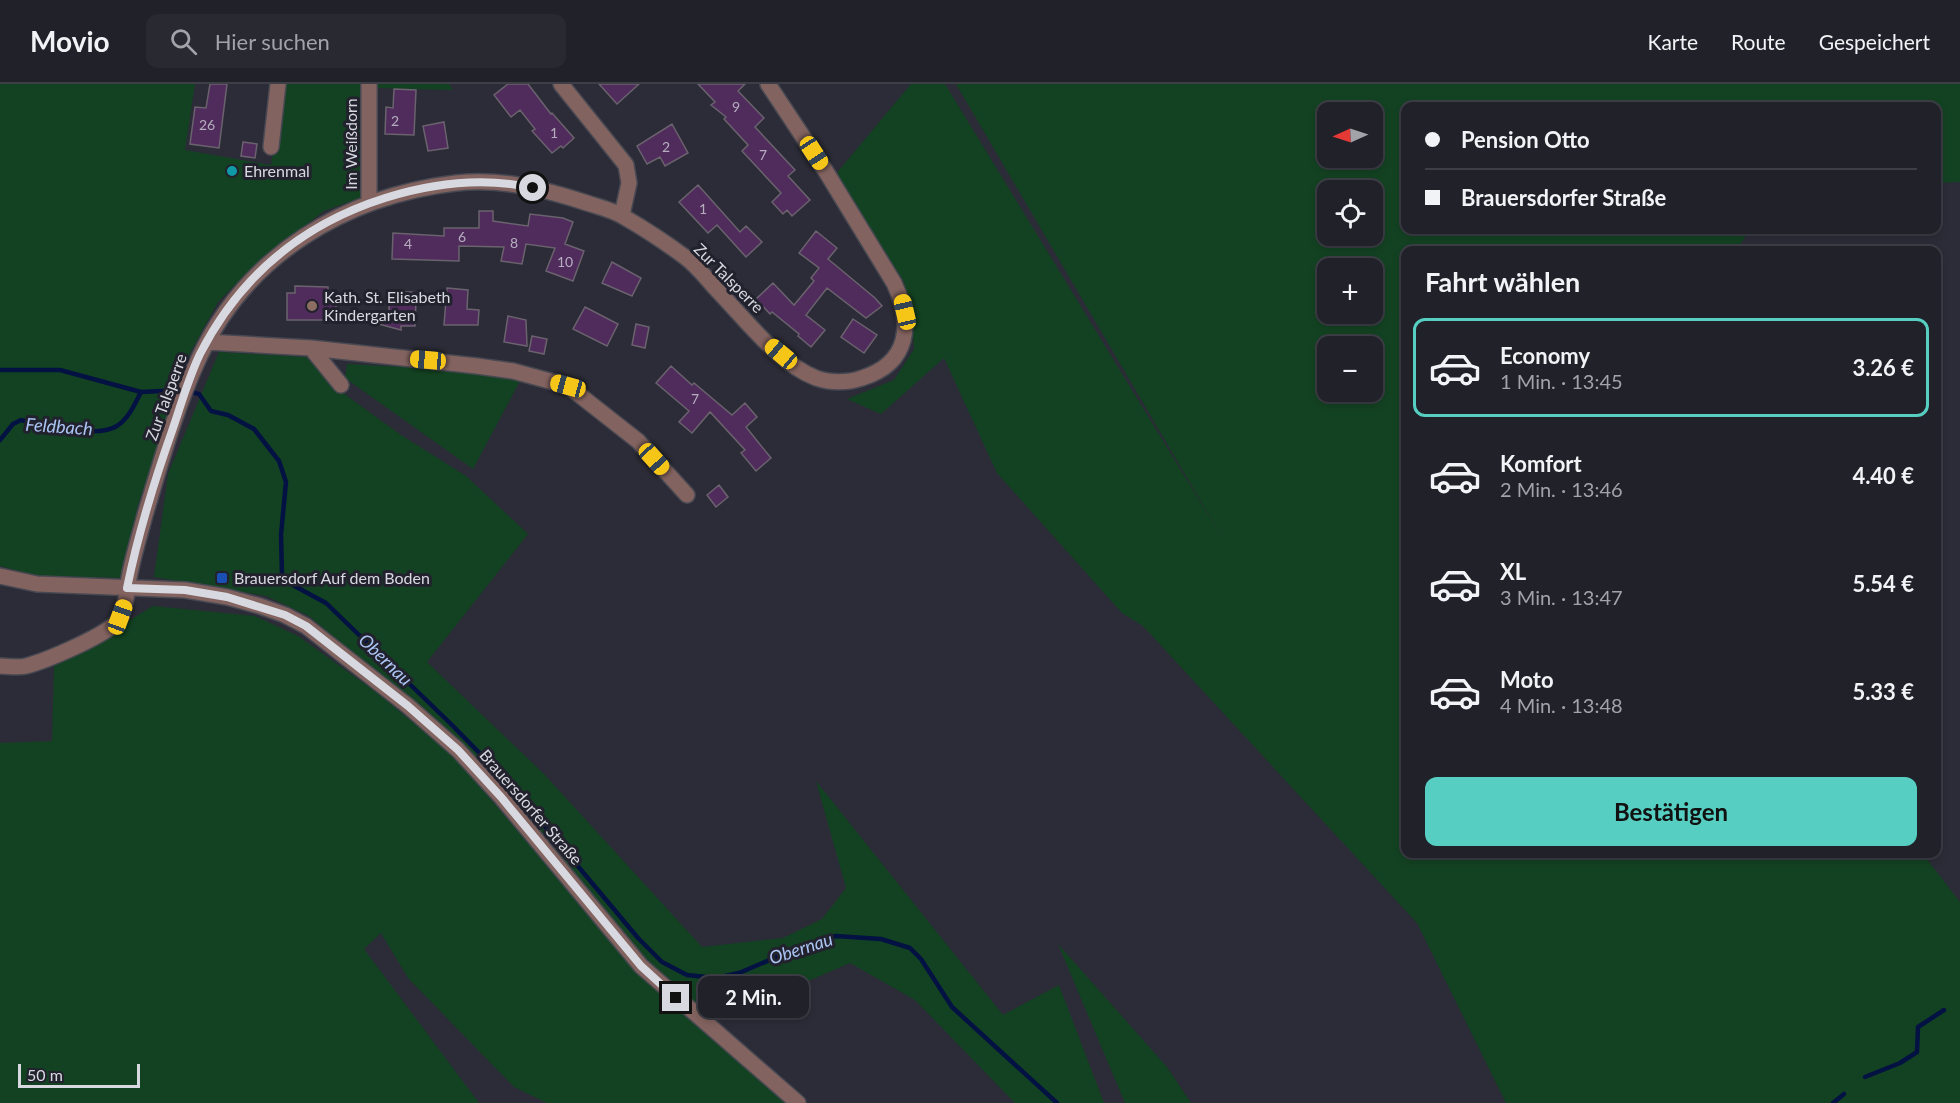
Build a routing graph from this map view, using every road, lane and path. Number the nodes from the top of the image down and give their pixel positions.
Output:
1 (278, 84) edge
2 (369, 84) edge
3 (561, 84) edge
4 (768, 84) edge
5 (271, 147) dead end
6 (369, 203) junction
7 (622, 215) junction
8 (207, 342) junction
9 (311, 348) junction
10 (341, 385) dead end
11 (687, 495) dead end
12 (0, 576) edge
13 (127, 588) junction
14 (0, 666) edge
15 (798, 1103) edge

1 - 5 street
2 - 6 street, Im Weißdorn
3 - 7 street
4 - 7 street, Zur Talsperre
6 - 7 street, Zur Talsperre
6 - 8 street, Zur Talsperre
8 - 9 street
8 - 13 street, Zur Talsperre
9 - 10 street
9 - 11 street
12 - 13 street, Brauersdorfer Straße
13 - 14 street, Zur Talsperre
13 - 15 street, Brauersdorfer Straße

